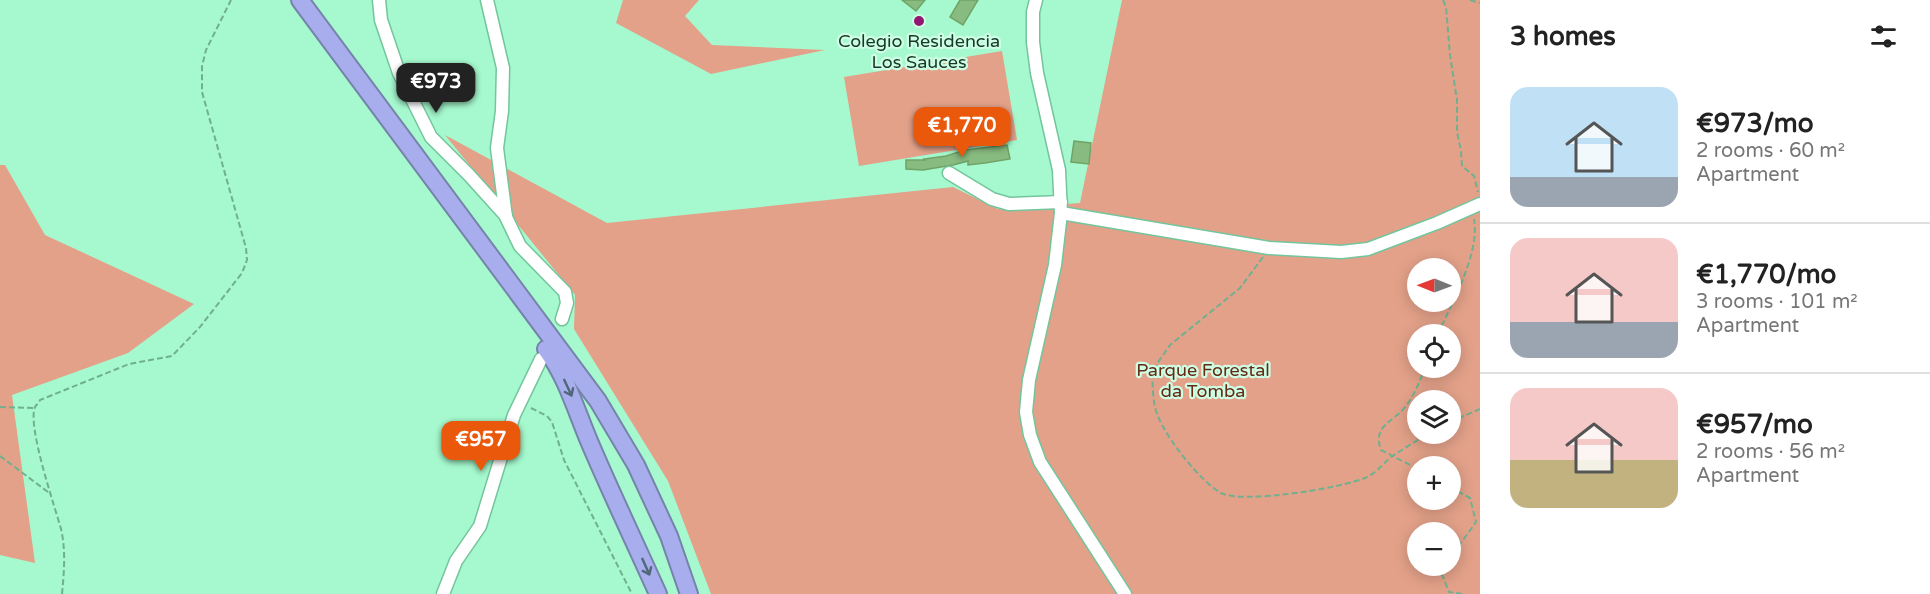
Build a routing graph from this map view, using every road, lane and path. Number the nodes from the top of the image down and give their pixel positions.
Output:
1 (231, 0) edge
2 (300, 0) edge
3 (379, 0) edge
4 (486, 0) edge
5 (1036, 0) edge
6 (1443, 0) edge
7 (1470, 0) edge
8 (1480, 3) edge
9 (949, 173) dead end
10 (434, 181) junction
11 (1476, 206) edge
12 (1061, 207) junction
13 (506, 217) junction
14 (1269, 248) junction
15 (562, 319) dead end
16 (1442, 324) edge
17 (541, 359) dead end
18 (1421, 378) edge
19 (519, 404) junction
20 (0, 407) edge
21 (34, 408) junction
22 (1480, 409) edge
23 (1461, 416) edge
24 (1413, 444) edge
25 (0, 456) edge
26 (1393, 456) junction
27 (1407, 463) edge
28 (49, 492) junction
29 (1461, 494) edge
30 (1461, 543) edge
31 (1443, 576) edge
32 (62, 594) edge
33 (443, 594) edge
34 (632, 594) edge
35 (658, 594) edge
36 (689, 594) edge
37 (1125, 594) edge
38 (1463, 594) edge

1 - 21 path
2 - 10 highway
3 - 13 street
4 - 13 street
5 - 12 street
6 - 11 path
7 - 8 path
9 - 12 street
10 -> 35 highway
10 - 36 highway
11 - 14 street
11 - 16 path
12 - 14 street
12 - 37 street
13 - 15 street
14 - 26 path
17 - 19 street
18 - 26 path
19 - 33 street
19 - 34 path
20 - 21 path
21 - 28 path
22 - 23 path
24 - 26 path
25 - 28 path
26 - 27 path
28 - 32 path
29 - 30 path
31 - 38 path

